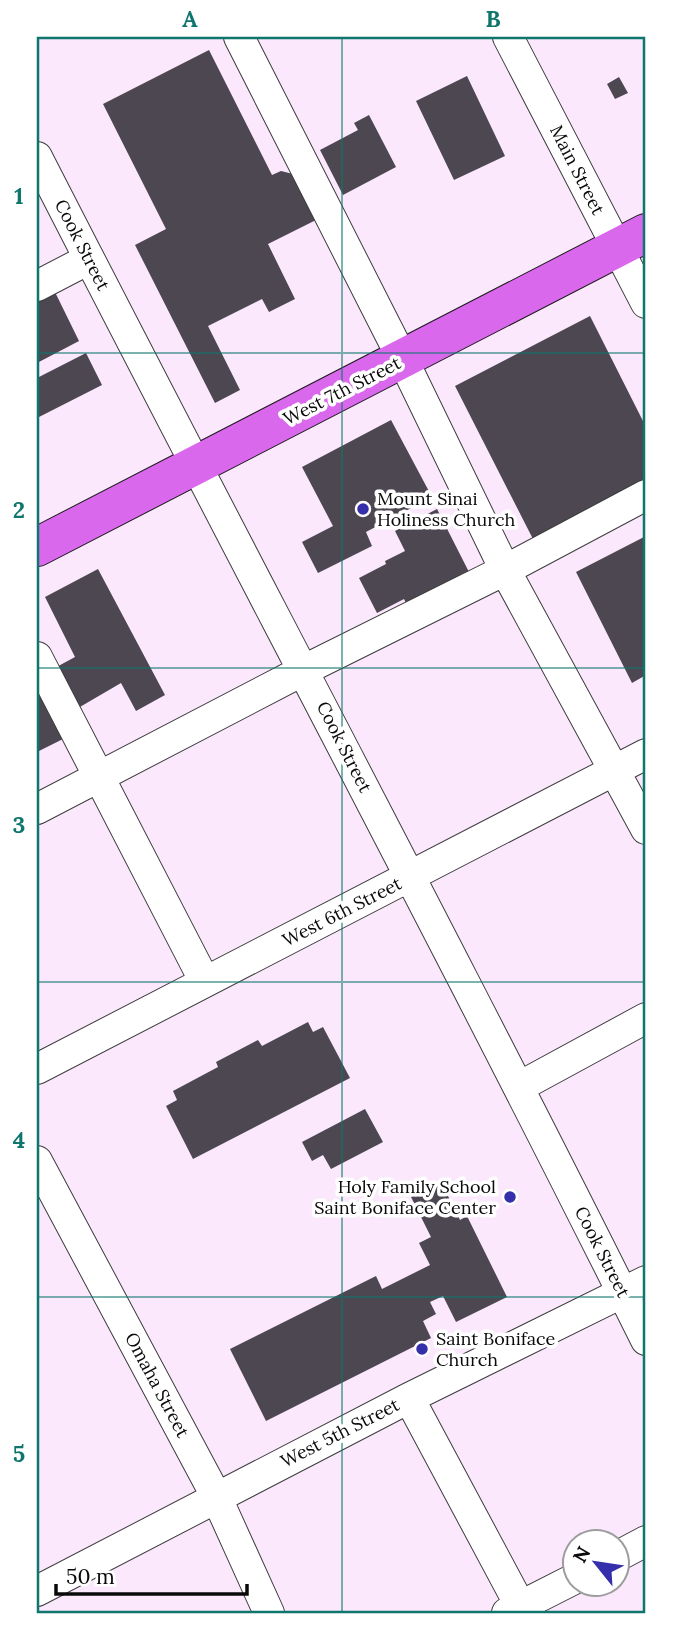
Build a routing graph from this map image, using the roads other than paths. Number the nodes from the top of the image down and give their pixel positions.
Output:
1 (239, 37) edge
2 (514, 39) edge
3 (37, 157) edge
4 (632, 241) edge
5 (89, 259) junction
6 (37, 286) edge
7 (646, 303) edge
8 (403, 360) junction
9 (195, 466) junction
10 (646, 495) edge
11 (37, 547) edge
12 (505, 570) junction
13 (37, 657) edge
14 (304, 670) junction
15 (646, 754) edge
16 (615, 769) junction
17 (100, 777) junction
18 (37, 809) edge
19 (646, 829) edge
20 (411, 876) junction
21 (205, 982) junction
22 (646, 1018) edge
23 (37, 1069) edge
24 (519, 1087) junction
25 (37, 1161) edge
26 (634, 1287) edge
27 (646, 1340) edge
28 (409, 1398) junction
29 (216, 1496) junction
30 (646, 1541) edge
31 (630, 1550) edge
32 (560, 1587) edge
33 (37, 1591) edge
34 (517, 1611) edge
35 (268, 1613) edge

1 - 8 street
2 - 4 street, Main Street
3 - 5 street, Cook Street
4 - 7 street, Main Street
4 - 8 main road, West 7th Street
5 - 6 street
5 - 9 street, Cook Street
8 - 9 main road, West 7th Street
8 - 12 street
9 - 11 main road, West 7th Street
9 - 14 street, Cook Street
10 - 12 street
12 - 14 street
12 - 16 street
13 - 17 street
14 - 17 street
14 - 20 street, Cook Street
15 - 16 street, West 6th Street
16 - 19 street
16 - 20 street, West 6th Street
17 - 18 street
17 - 21 street
20 - 21 street, West 6th Street
20 - 24 street, Cook Street
21 - 23 street, West 6th Street
22 - 24 street
24 - 26 street, Cook Street
25 - 29 street, Omaha Street
26 - 27 street, Cook Street
26 - 28 street, West 5th Street
28 - 29 street, West 5th Street
28 - 34 street
29 - 33 street, West 5th Street
29 - 35 street, Omaha Street
30 - 31 street
32 - 34 street

